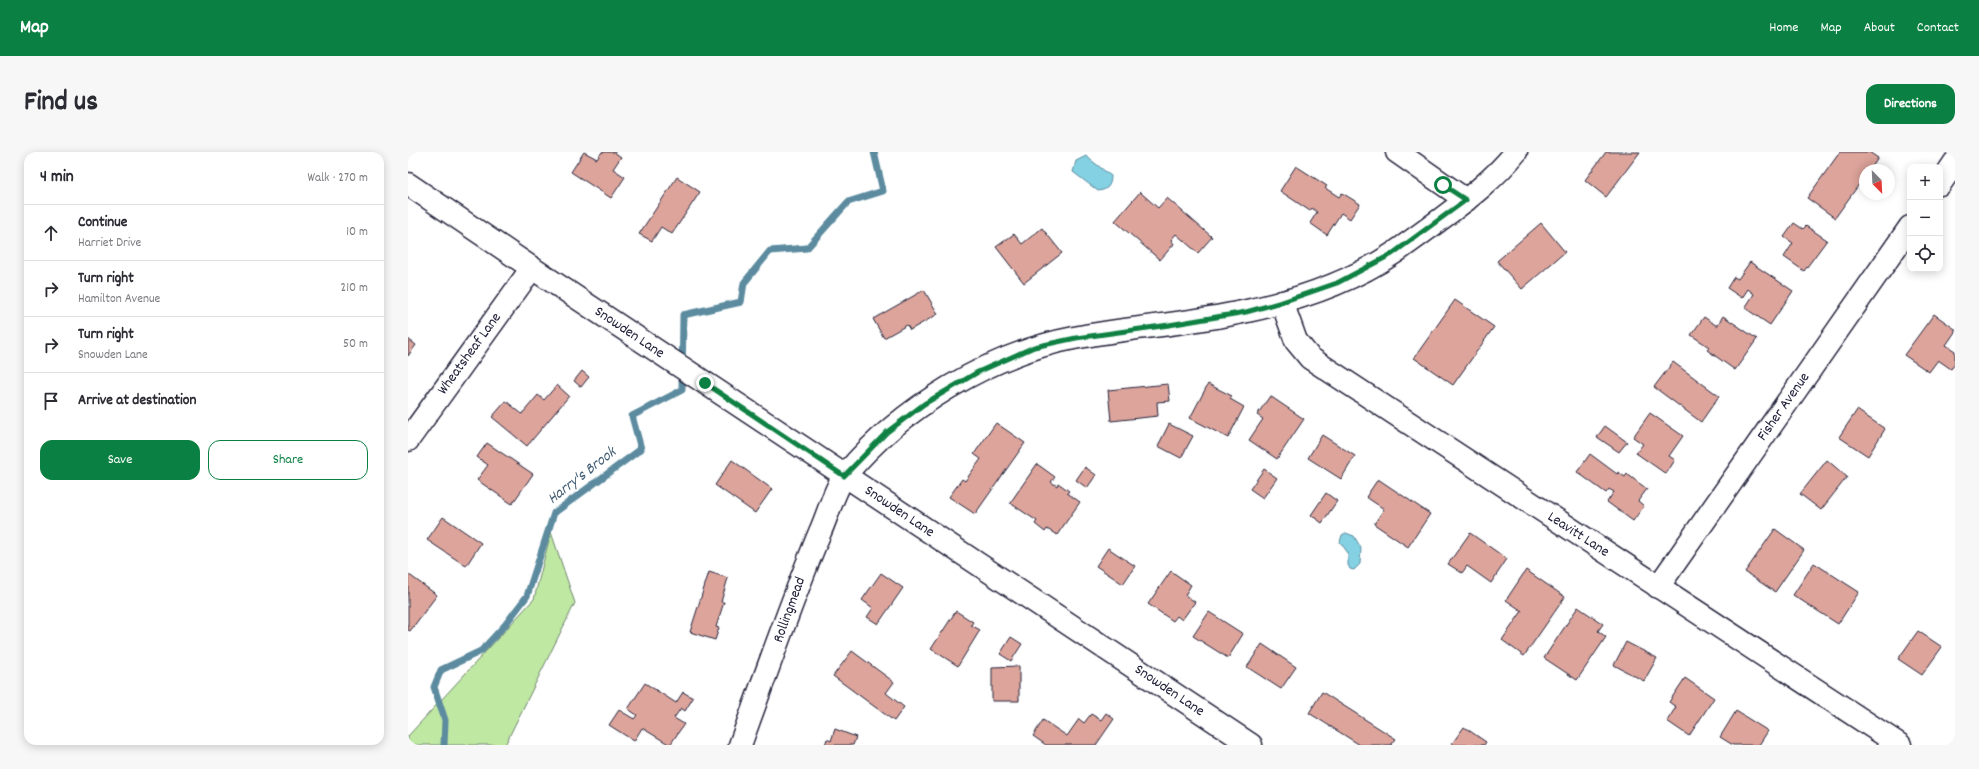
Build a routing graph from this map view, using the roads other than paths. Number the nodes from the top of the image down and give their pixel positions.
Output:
1 (1396, 152) edge
2 (1516, 152) edge
3 (1955, 162) edge
4 (1943, 180) edge
5 (408, 184) edge
6 (1466, 200) junction
7 (1907, 231) edge
8 (532, 268) junction
9 (1282, 302) junction
10 (408, 440) edge
11 (844, 476) junction
12 (1658, 587) junction
13 (740, 745) edge
14 (1251, 745) edge
15 (1900, 745) edge

1 - 6 street
2 - 6 street
3 - 4 street
5 - 8 street, Snowden Lane
6 - 9 street
7 - 12 street, Fisher Avenue
8 - 10 street, Wheatsheaf Lane
8 - 11 street, Snowden Lane
9 - 11 street
9 - 12 street, Leavitt Lane
11 - 13 street, Rollingmead
11 - 14 street, Snowden Lane
12 - 15 street, Leavitt Lane

